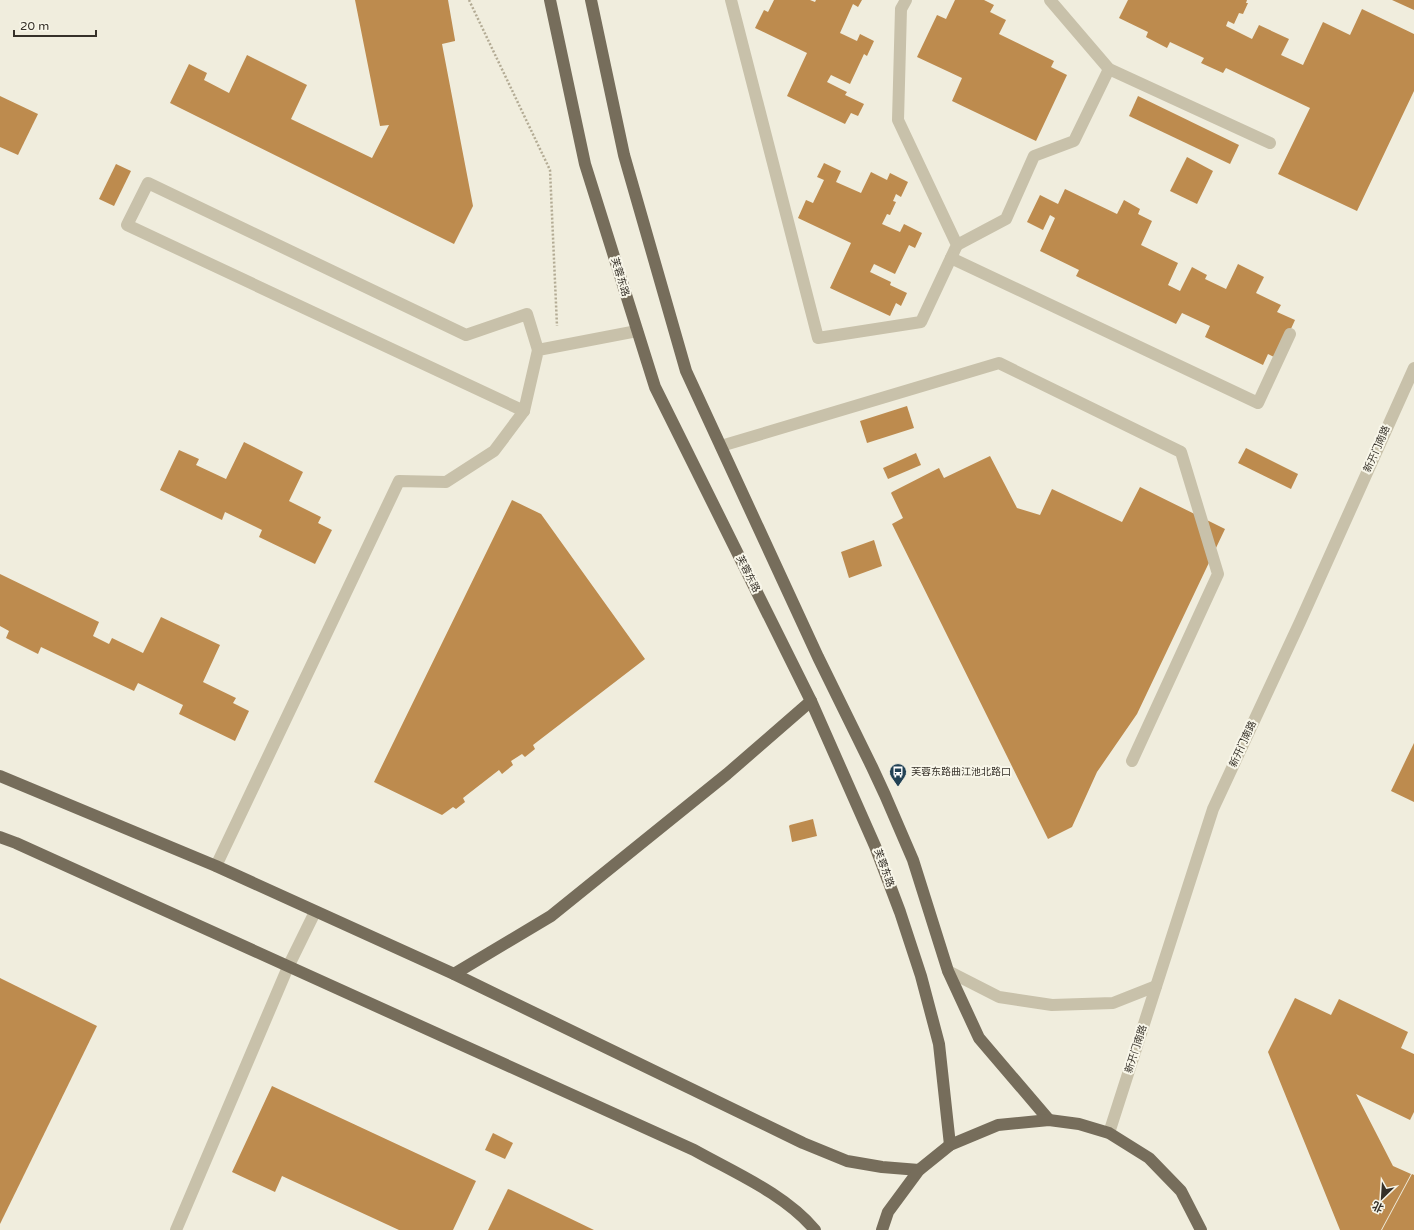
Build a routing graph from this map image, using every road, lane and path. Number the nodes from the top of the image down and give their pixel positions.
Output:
1 (469, 0) edge
2 (550, 0) edge
3 (591, 0) edge
4 (731, 0) edge
5 (906, 0) edge
6 (1050, 0) edge
7 (1109, 69) junction
8 (1270, 143) dead end
9 (957, 245) junction
10 (951, 258) junction
11 (637, 330) junction
12 (1290, 334) dead end
13 (557, 347) junction
14 (538, 350) junction
15 (1414, 368) edge
16 (524, 411) junction
17 (721, 446) junction
18 (811, 701) junction
19 (1132, 761) dead end
20 (0, 776) edge
21 (0, 837) edge
22 (216, 866) junction
23 (315, 912) junction
24 (288, 967) junction
25 (948, 971) junction
26 (454, 974) junction
27 (1156, 986) junction
28 (1049, 1120) junction
29 (1109, 1133) junction
30 (950, 1145) junction
31 (919, 1170) junction
32 (176, 1230) edge
33 (815, 1230) edge
34 (882, 1230) edge
35 (1201, 1230) edge

1 - 13 path
2 - 11 main road, 芙蓉东路
3 - 17 main road
4 - 10 street
5 - 9 street
6 - 7 street
7 - 8 street
7 - 9 street
9 - 10 street
10 - 12 street
11 - 13 street
11 - 18 main road, 芙蓉东路
13 - 14 street
14 - 16 street
14 - 16 street
15 - 27 street, 新开门南路
16 - 22 street
17 - 19 street
17 - 25 main road
18 - 26 main road
18 - 30 main road, 芙蓉东路
20 - 22 main road
21 - 24 main road
22 - 23 main road
23 - 24 street
23 - 26 main road
24 - 32 street
24 - 33 main road
25 - 27 street
25 - 28 main road
26 - 31 main road
27 - 29 street, 新开门南路
28 - 29 main road
28 - 30 main road
29 - 35 main road
30 - 31 main road
31 - 34 main road

